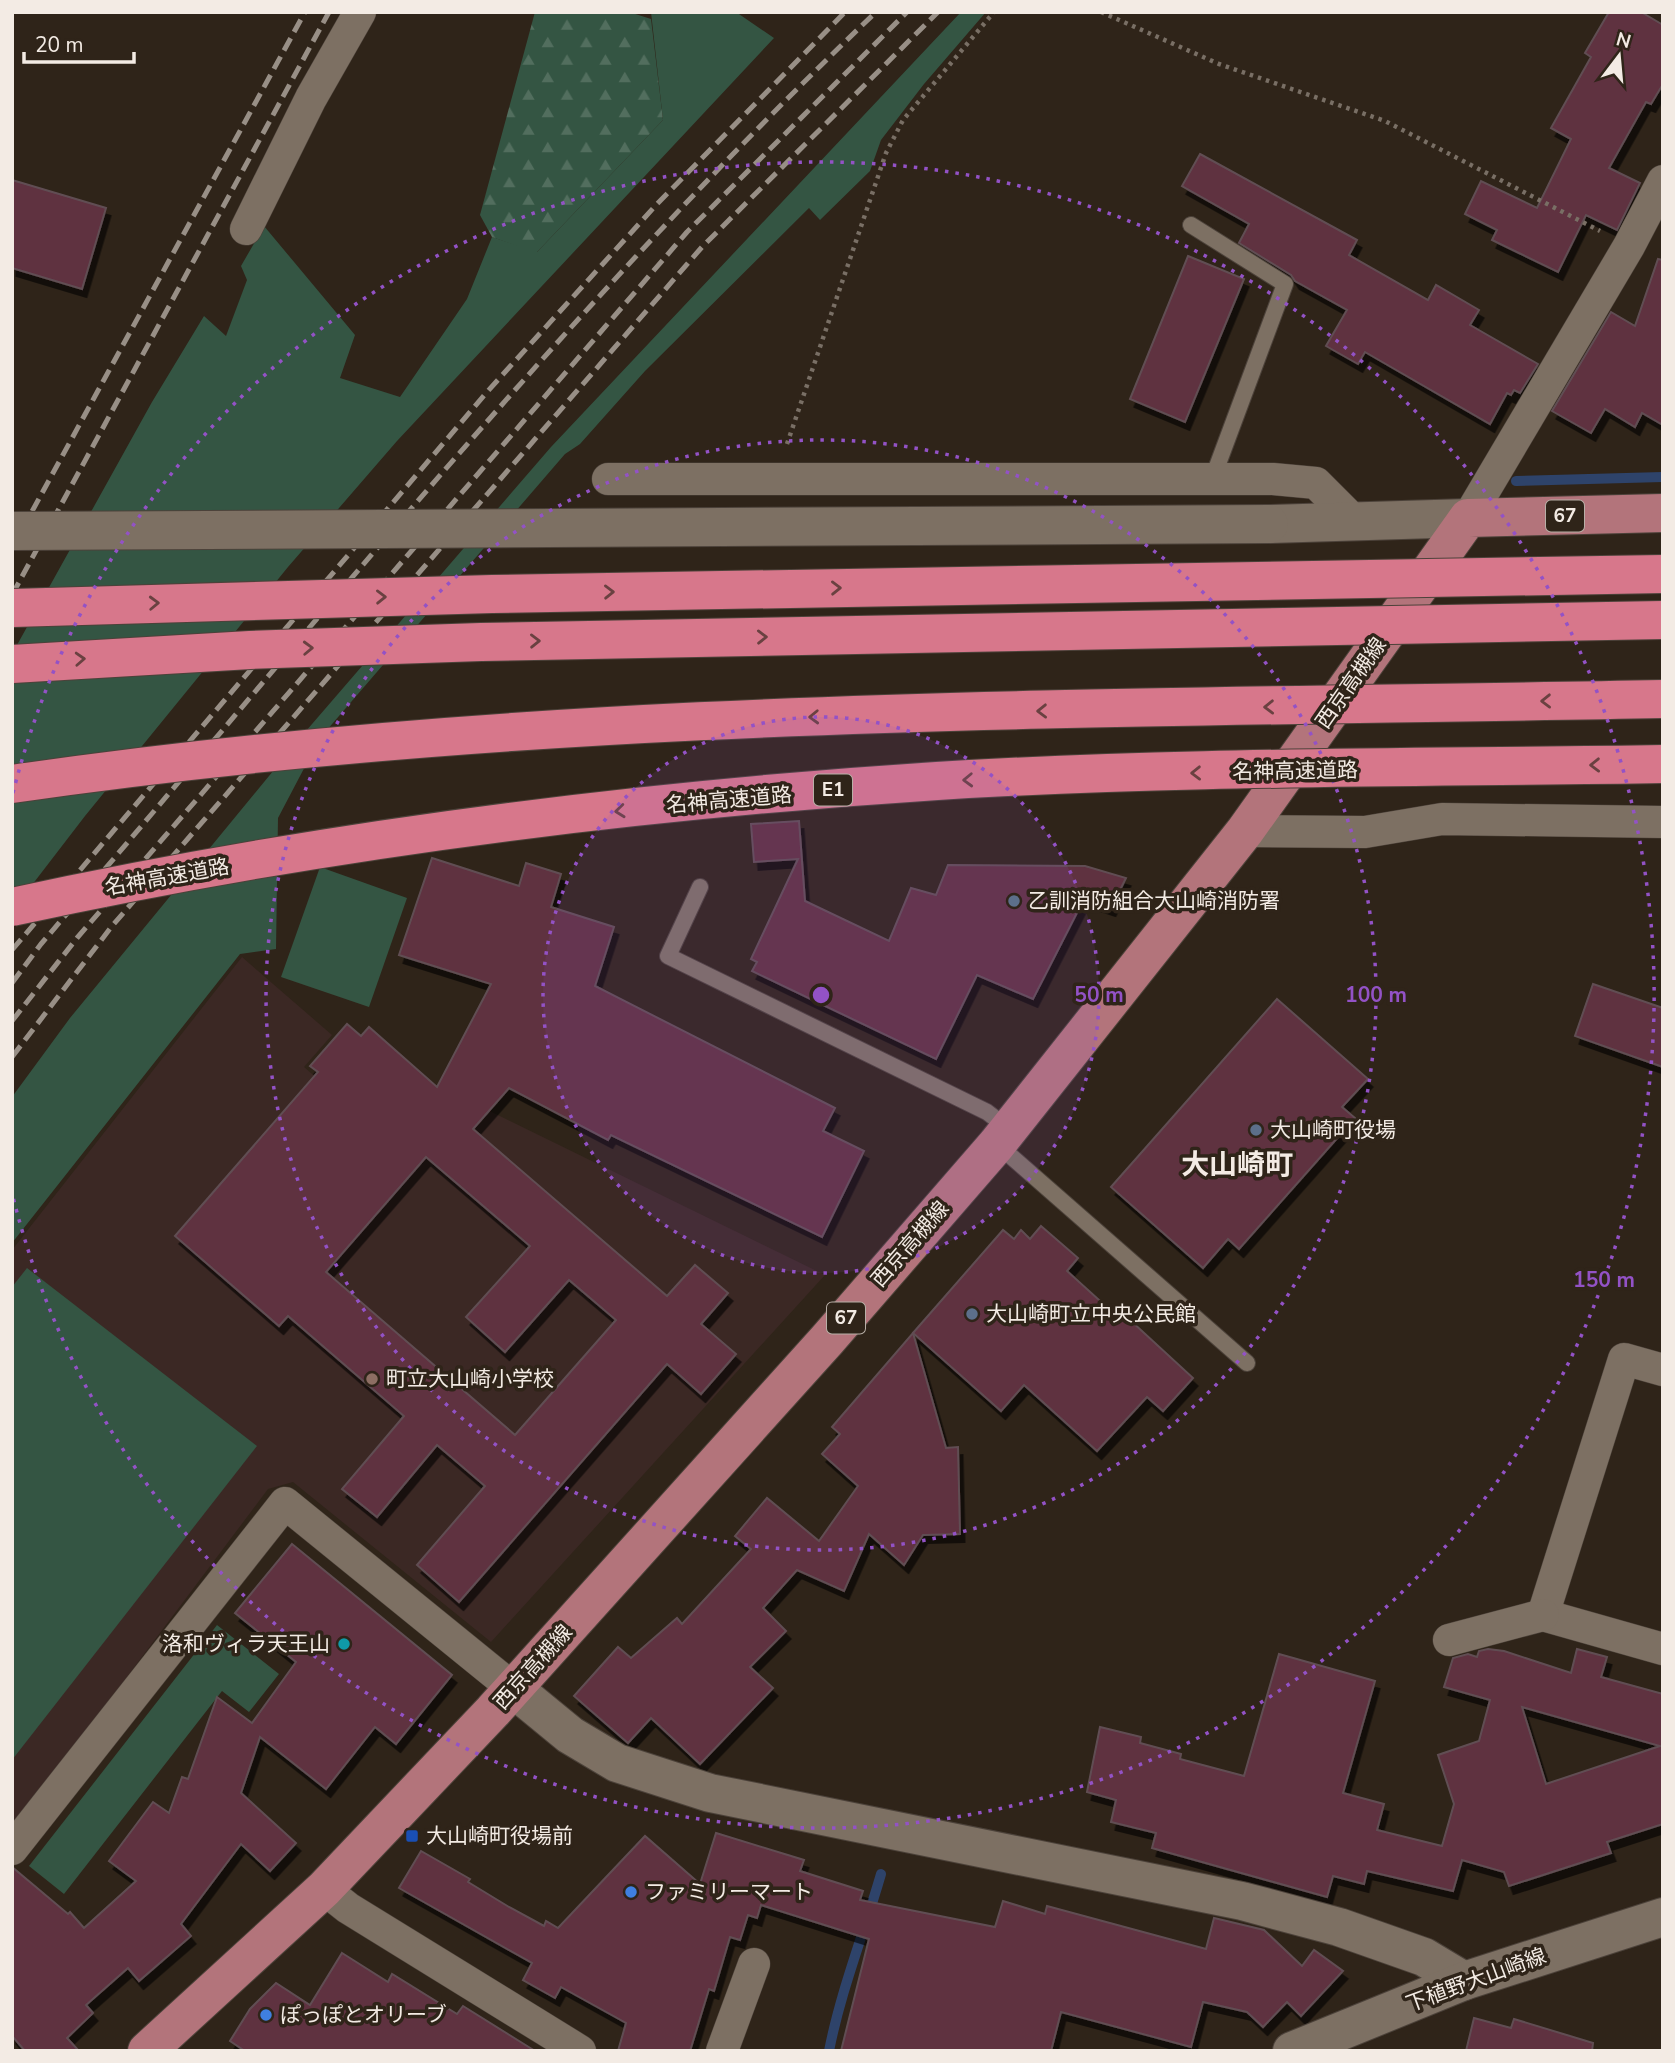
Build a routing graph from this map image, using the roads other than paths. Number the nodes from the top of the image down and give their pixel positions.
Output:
1 (360, 12) edge
2 (1663, 181) edge
3 (1191, 225) dead end
4 (246, 229) dead end
5 (608, 480) dead end
6 (1212, 480) junction
7 (1663, 513) edge
8 (1468, 518) junction
9 (1355, 522) junction
10 (12, 531) edge
11 (1663, 573) edge
12 (12, 608) edge
13 (1663, 620) edge
14 (12, 664) edge
15 (1663, 699) edge
16 (1663, 764) edge
17 (12, 784) edge
18 (1663, 822) edge
19 (1245, 831) junction
20 (700, 887) dead end
21 (12, 907) edge
22 (1003, 1137) junction
23 (1247, 1363) dead end
24 (1663, 1370) edge
25 (1543, 1615) junction
26 (1449, 1640) dead end
27 (1663, 1649) edge
28 (514, 1689) junction
29 (12, 1849) edge
30 (324, 1889) junction
31 (1663, 1917) edge
32 (754, 1964) dead end
33 (1464, 1982) junction
34 (147, 2051) edge
35 (580, 2051) edge
36 (722, 2051) edge
37 (1292, 2051) edge

1 - 4 street
2 - 8 street
3 - 6 lane
5 - 6 street
6 - 9 street
7 - 8 main road, 67
8 - 9 street
8 - 19 main road, 西京高槻線 / 67
9 - 10 street, bridge
12 -> 11 highway, bridge
14 -> 13 highway, bridge
15 -> 17 highway, bridge
16 -> 21 highway, 名神高速道路 / E1, bridge
18 - 19 street
19 - 22 main road, 西京高槻線 / 67
20 - 22 lane
22 - 23 lane
22 - 28 main road, 西京高槻線 / 67
24 - 25 street
25 - 26 street
25 - 27 street
28 - 29 street
28 - 30 main road, 西京高槻線 / 67
28 - 33 street
30 - 34 main road, 西京高槻線 / 67
30 - 35 street
31 - 33 street, 下植野大山崎線
32 - 36 street
33 - 37 street, 下植野大山崎線

